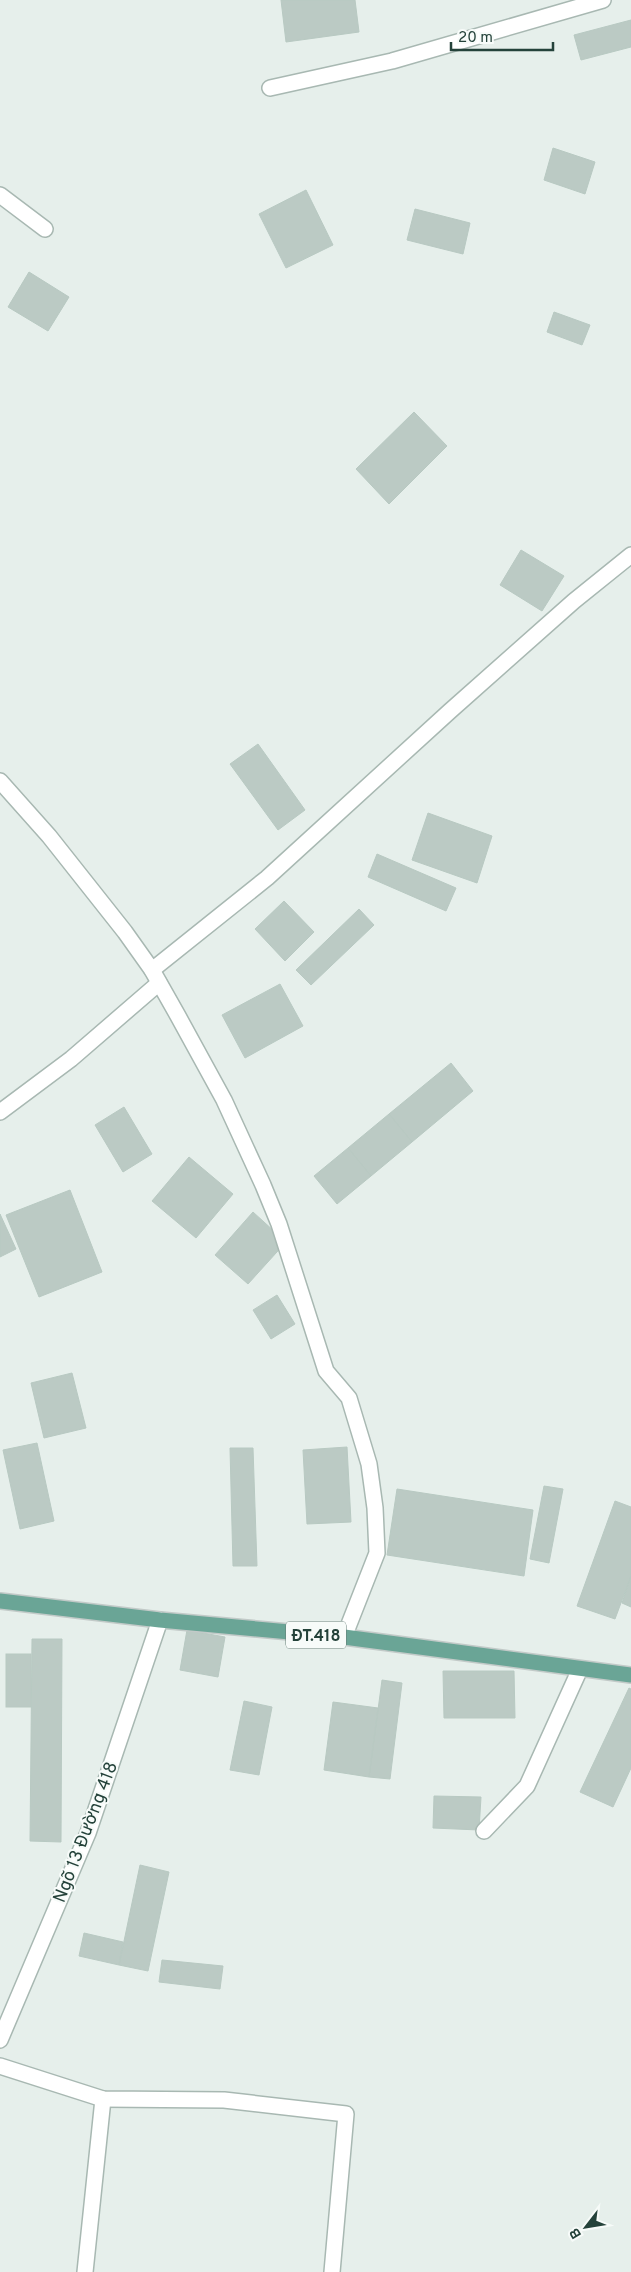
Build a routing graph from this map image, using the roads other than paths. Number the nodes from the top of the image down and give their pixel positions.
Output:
1 (603, 0) edge
2 (270, 88) dead end
3 (0, 196) edge
4 (45, 229) dead end
5 (631, 555) edge
6 (0, 781) edge
7 (156, 977) junction
8 (0, 1112) edge
9 (0, 1602) edge
10 (160, 1620) junction
11 (344, 1637) junction
12 (580, 1669) junction
13 (631, 1675) edge
14 (484, 1831) dead end
15 (0, 2040) edge
16 (0, 2066) edge
17 (103, 2099) junction
18 (85, 2272) edge
19 (332, 2272) edge

1 - 2 street
3 - 4 street
5 - 7 street
6 - 7 street
7 - 8 street
7 - 11 street
9 - 10 main road, ĐT.418
10 - 11 main road, ĐT.418
10 - 15 street, Ngõ 13 Đường 418
11 - 12 main road, ĐT.418
12 - 13 main road, ĐT.418
12 - 14 street
16 - 17 street
17 - 18 street
17 - 19 street

